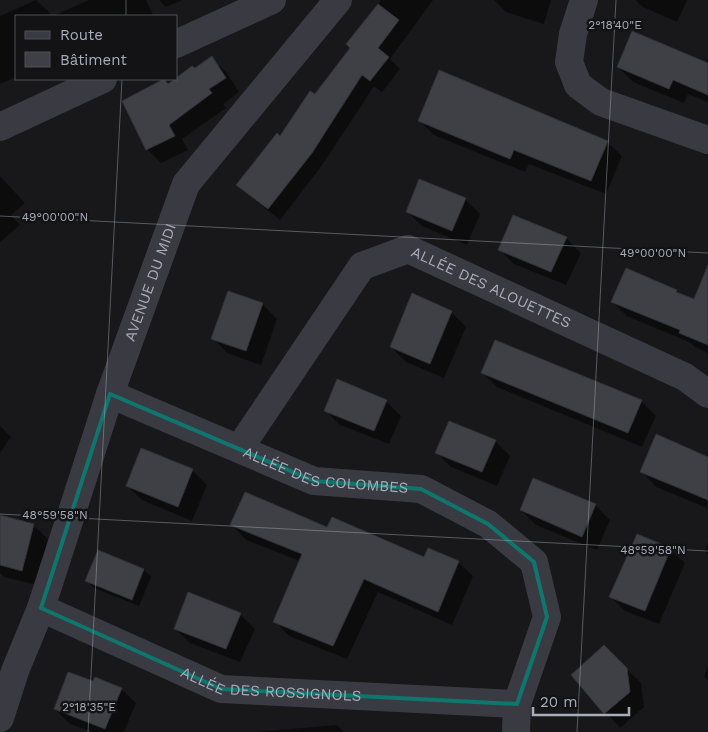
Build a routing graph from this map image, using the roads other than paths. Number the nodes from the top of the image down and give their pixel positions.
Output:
1 (272, 0) edge
2 (338, 0) edge
3 (584, 0) edge
4 (178, 43) edge
5 (101, 80) edge
6 (0, 126) edge
7 (708, 140) edge
8 (110, 394) junction
9 (708, 394) edge
10 (239, 449) junction
11 (41, 608) junction
12 (517, 704) junction
13 (0, 718) edge
14 (516, 732) edge

1 - 4 street
2 - 8 street, AVENUE DU MIDI
3 - 7 street
5 - 6 street
8 - 10 street, ALLÉE DES COLOMBES
8 - 11 street, AVENUE DU MIDI
9 - 10 street, ALLÉE DES ALOUETTES
10 - 12 street, ALLÉE DES COLOMBES
11 - 12 street, ALLÉE DES ROSSIGNOLS
11 - 13 street, AVENUE DU MIDI
12 - 14 street

